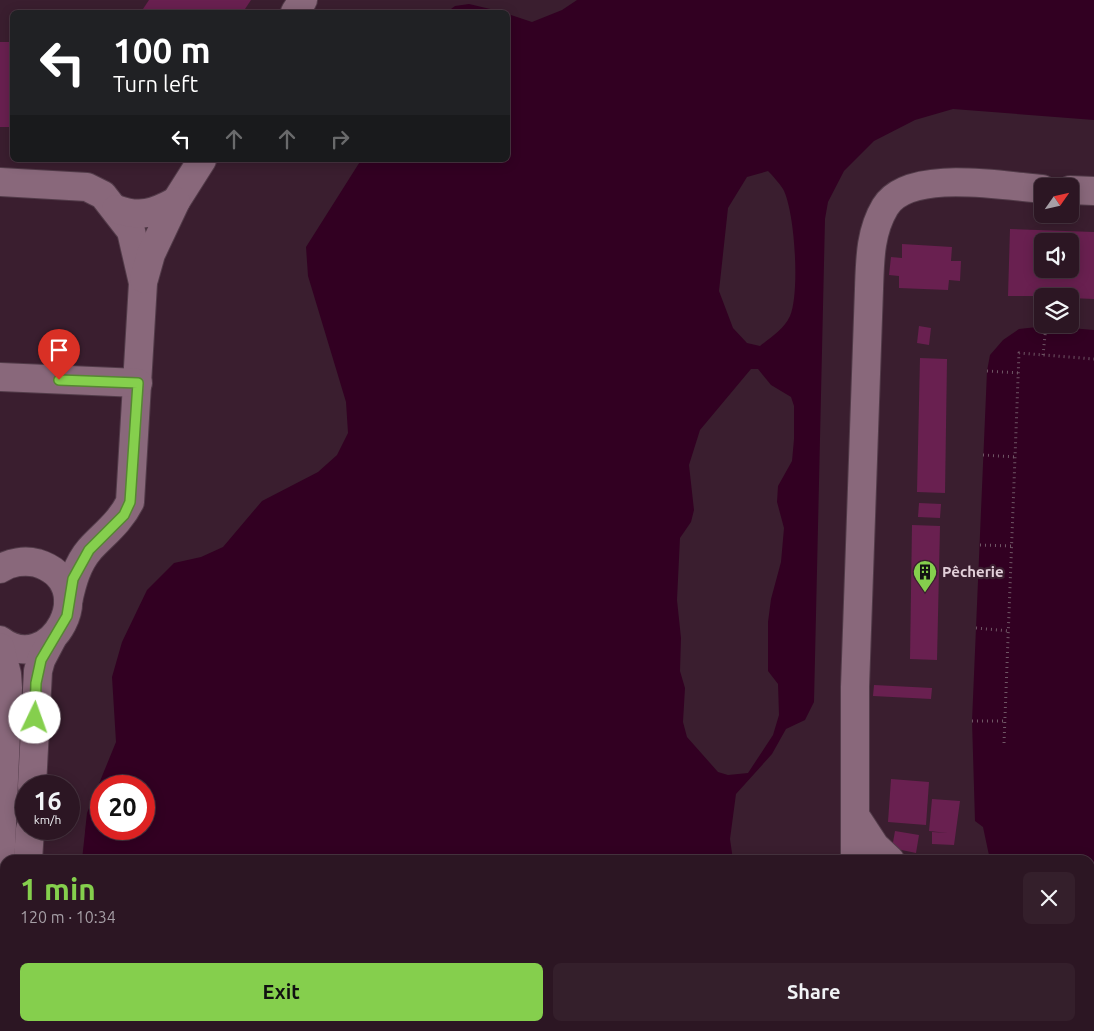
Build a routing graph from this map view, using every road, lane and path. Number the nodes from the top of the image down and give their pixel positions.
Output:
1 (201, 162) edge
2 (0, 182) edge
3 (1034, 188) edge
4 (1079, 190) edge
5 (1094, 191) edge
6 (176, 201) junction
7 (116, 209) junction
8 (143, 283) junction
9 (1045, 333) edge
10 (1043, 355) junction
11 (1094, 359) edge
12 (987, 371) dead end
13 (1019, 373) junction
14 (0, 377) edge
15 (138, 383) junction
16 (983, 455) dead end
17 (1015, 458) junction
18 (980, 545) dead end
19 (1013, 546) junction
20 (0, 569) edge
21 (68, 602) junction
22 (976, 628) dead end
23 (1009, 631) junction
24 (52, 639) junction
25 (0, 640) edge
26 (0, 647) edge
27 (972, 721) dead end
28 (1005, 721) junction
29 (1004, 743) dead end
30 (33, 775) edge
31 (856, 817) junction
32 (29, 840) edge
33 (1, 855) edge
34 (28, 855) edge
35 (855, 855) edge
36 (885, 855) edge

1 - 6 street
2 - 7 street
3 - 31 street
4 - 5 street
6 - 7 street
6 - 8 street
7 - 8 street
8 - 15 street
9 - 10 path
10 - 11 path
10 - 13 path
12 - 13 path
13 - 17 path
14 - 15 street
15 - 21 street
16 - 17 path
17 - 19 path
18 - 19 path
19 - 23 path
20 - 21 street
21 - 24 street
22 - 23 path
23 - 28 path
24 - 25 street
24 - 30 street
26 - 33 street
27 - 28 path
28 - 29 path
31 - 35 street
31 - 36 street
32 - 34 street

